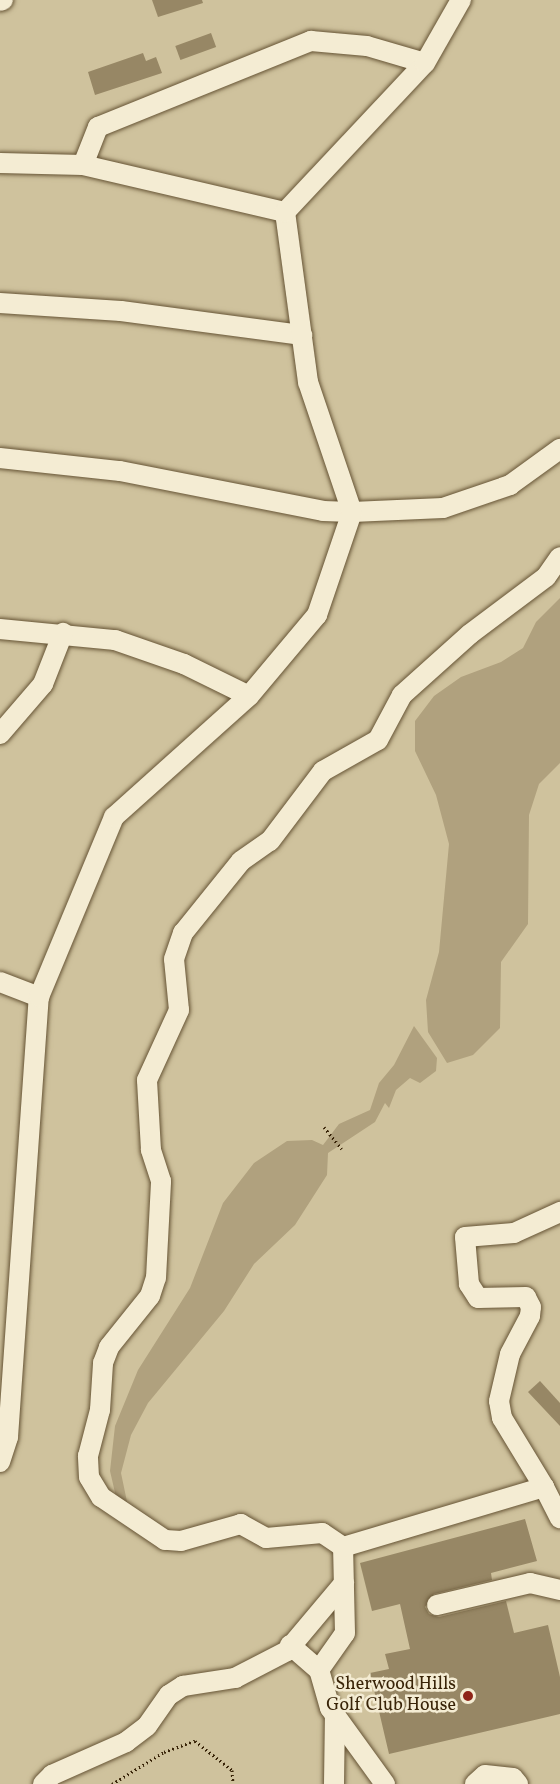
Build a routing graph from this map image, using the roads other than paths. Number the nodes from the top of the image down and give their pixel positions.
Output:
1 (460, 0) edge
2 (425, 63) junction
3 (0, 163) edge
4 (83, 165) junction
5 (285, 212) junction
6 (0, 303) edge
7 (302, 335) junction
8 (560, 449) edge
9 (0, 458) edge
10 (352, 512) junction
11 (560, 556) edge
12 (0, 629) edge
13 (63, 633) junction
14 (249, 696) junction
15 (0, 734) edge
16 (0, 982) edge
17 (39, 998) junction
18 (560, 1212) edge
19 (0, 1462) edge
20 (544, 1487) junction
21 (560, 1518) edge
22 (343, 1547) junction
23 (344, 1583) junction
24 (560, 1590) edge
25 (437, 1605) dead end
26 (290, 1645) junction
27 (319, 1670) junction
28 (335, 1715) junction
29 (44, 1784) edge
30 (334, 1784) edge
31 (385, 1784) edge
32 (475, 1784) edge
33 (518, 1784) edge

1 - 2 street
2 - 4 street
2 - 5 street
3 - 4 street
4 - 5 street
5 - 7 street
6 - 7 street
7 - 10 street
8 - 10 street
9 - 10 street
10 - 14 street
11 - 22 street
12 - 13 street
13 - 14 street
13 - 15 street
14 - 17 street
16 - 17 street
17 - 19 street
18 - 20 street
20 - 21 street
20 - 22 street
22 - 23 street
23 - 26 street
23 - 27 street
24 - 25 street
26 - 27 street
26 - 29 street
27 - 28 street
28 - 30 street
28 - 31 street
32 - 33 street

